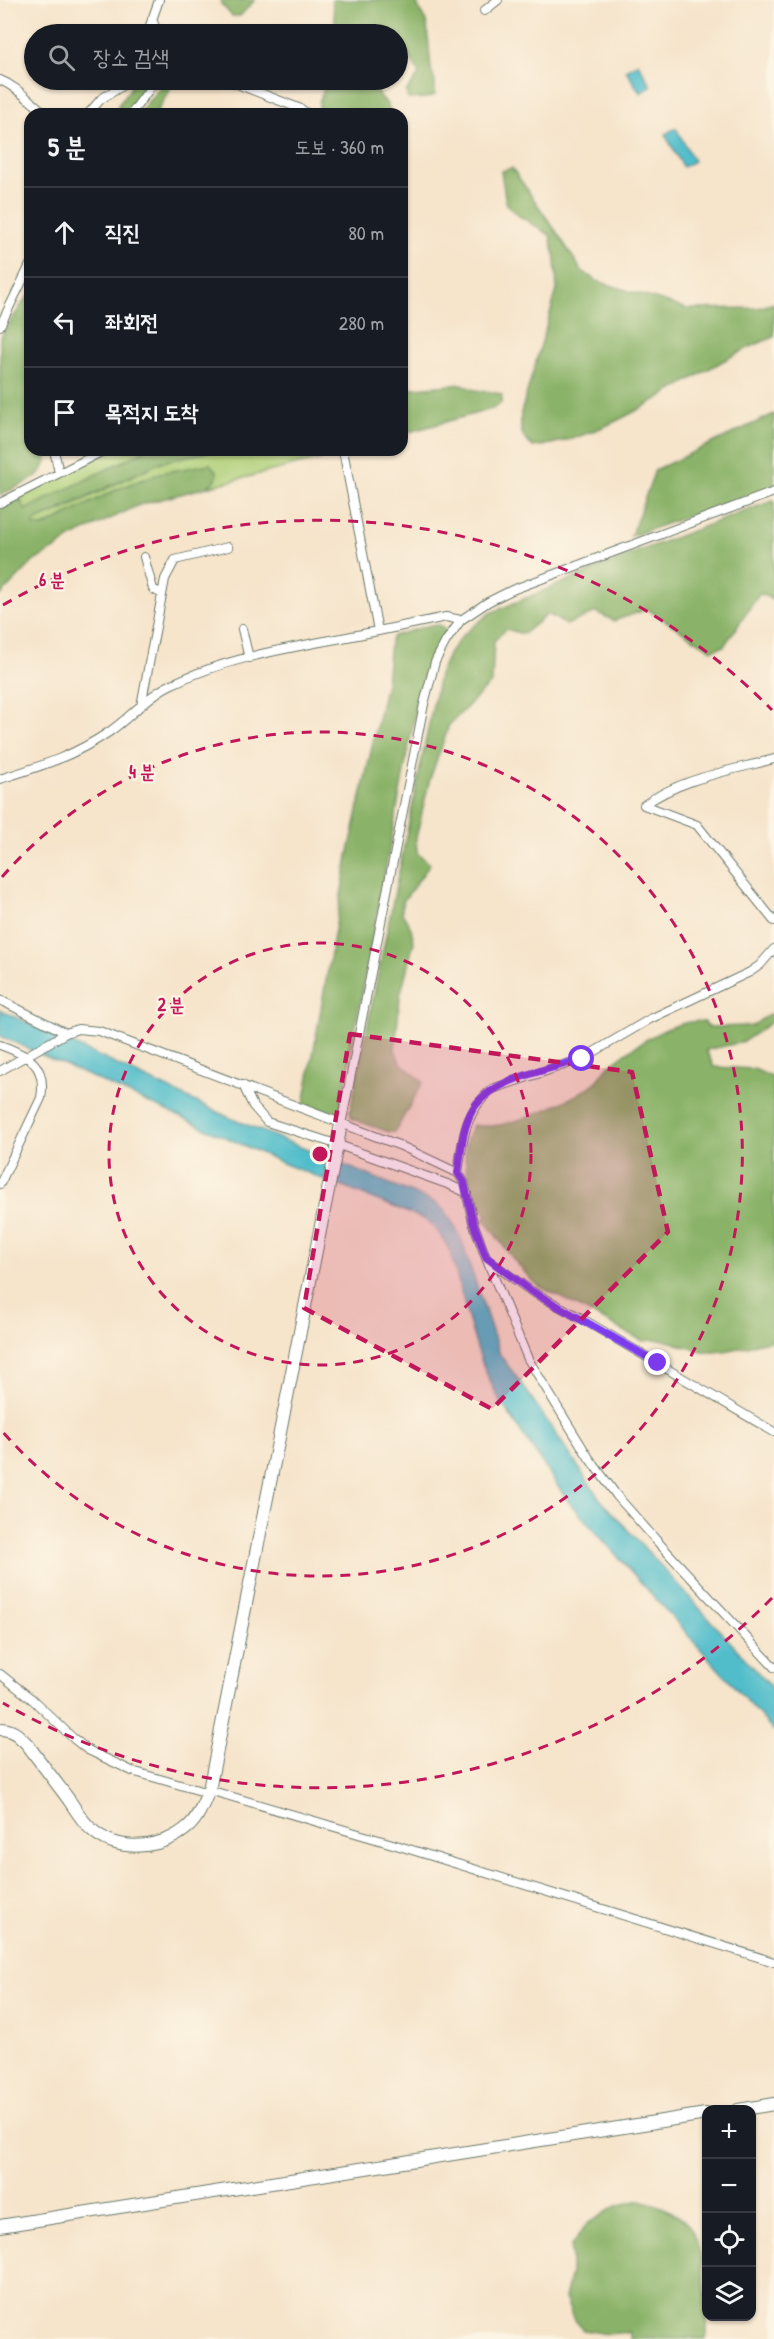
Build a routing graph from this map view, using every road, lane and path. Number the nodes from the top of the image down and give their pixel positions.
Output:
1 (159, 0) edge
2 (498, 0) edge
3 (484, 11) dead end
4 (152, 19) junction
5 (150, 24) edge
6 (154, 24) edge
7 (0, 80) edge
8 (116, 90) edge
9 (149, 90) edge
10 (253, 90) edge
11 (38, 108) edge
12 (93, 108) edge
13 (135, 108) edge
14 (298, 108) edge
15 (24, 277) edge
16 (0, 326) edge
17 (55, 456) edge
18 (92, 456) edge
19 (344, 456) edge
20 (59, 472) junction
21 (774, 492) edge
22 (0, 503) edge
23 (228, 547) dead end
24 (144, 557) dead end
25 (162, 594) junction
26 (461, 620) junction
27 (242, 629) dead end
28 (378, 631) junction
29 (249, 658) junction
30 (141, 706) junction
31 (774, 759) edge
32 (0, 779) edge
33 (774, 921) edge
34 (774, 949) edge
35 (0, 1000) edge
36 (63, 1035) junction
37 (0, 1045) edge
38 (30, 1054) junction
39 (0, 1071) edge
40 (243, 1085) junction
41 (341, 1125) junction
42 (336, 1144) junction
43 (458, 1173) junction
44 (0, 1184) edge
45 (466, 1193) junction
46 (486, 1257) junction
47 (774, 1432) edge
48 (774, 1667) edge
49 (0, 1674) edge
50 (0, 1729) edge
51 (208, 1792) junction
52 (774, 1962) edge
53 (774, 2104) edge
54 (756, 2106) edge
55 (702, 2116) edge
56 (0, 2226) edge

1 - 4 street
2 - 3 street
4 - 5 street
4 - 6 street
7 - 11 street
8 - 12 street
9 - 13 street
10 - 14 street
15 - 16 street
17 - 20 street
18 - 20 street
19 - 28 street
20 - 22 street
21 - 26 street
23 - 25 street
24 - 25 street
25 - 30 street
26 - 28 street
26 - 41 street
27 - 29 street
28 - 29 street
29 - 30 street
30 - 32 street
31 - 33 street
34 - 43 street
35 - 36 street
36 - 38 street
36 - 40 street
37 - 38 street
38 - 39 street
38 - 44 street
40 - 41 street
40 - 42 street
41 - 42 street
41 - 43 street
42 - 45 street
42 - 51 street
43 - 45 street
45 - 46 street
46 - 47 street
46 - 48 street
49 - 51 street
50 - 51 street
51 - 52 street
53 - 54 street
55 - 56 street

